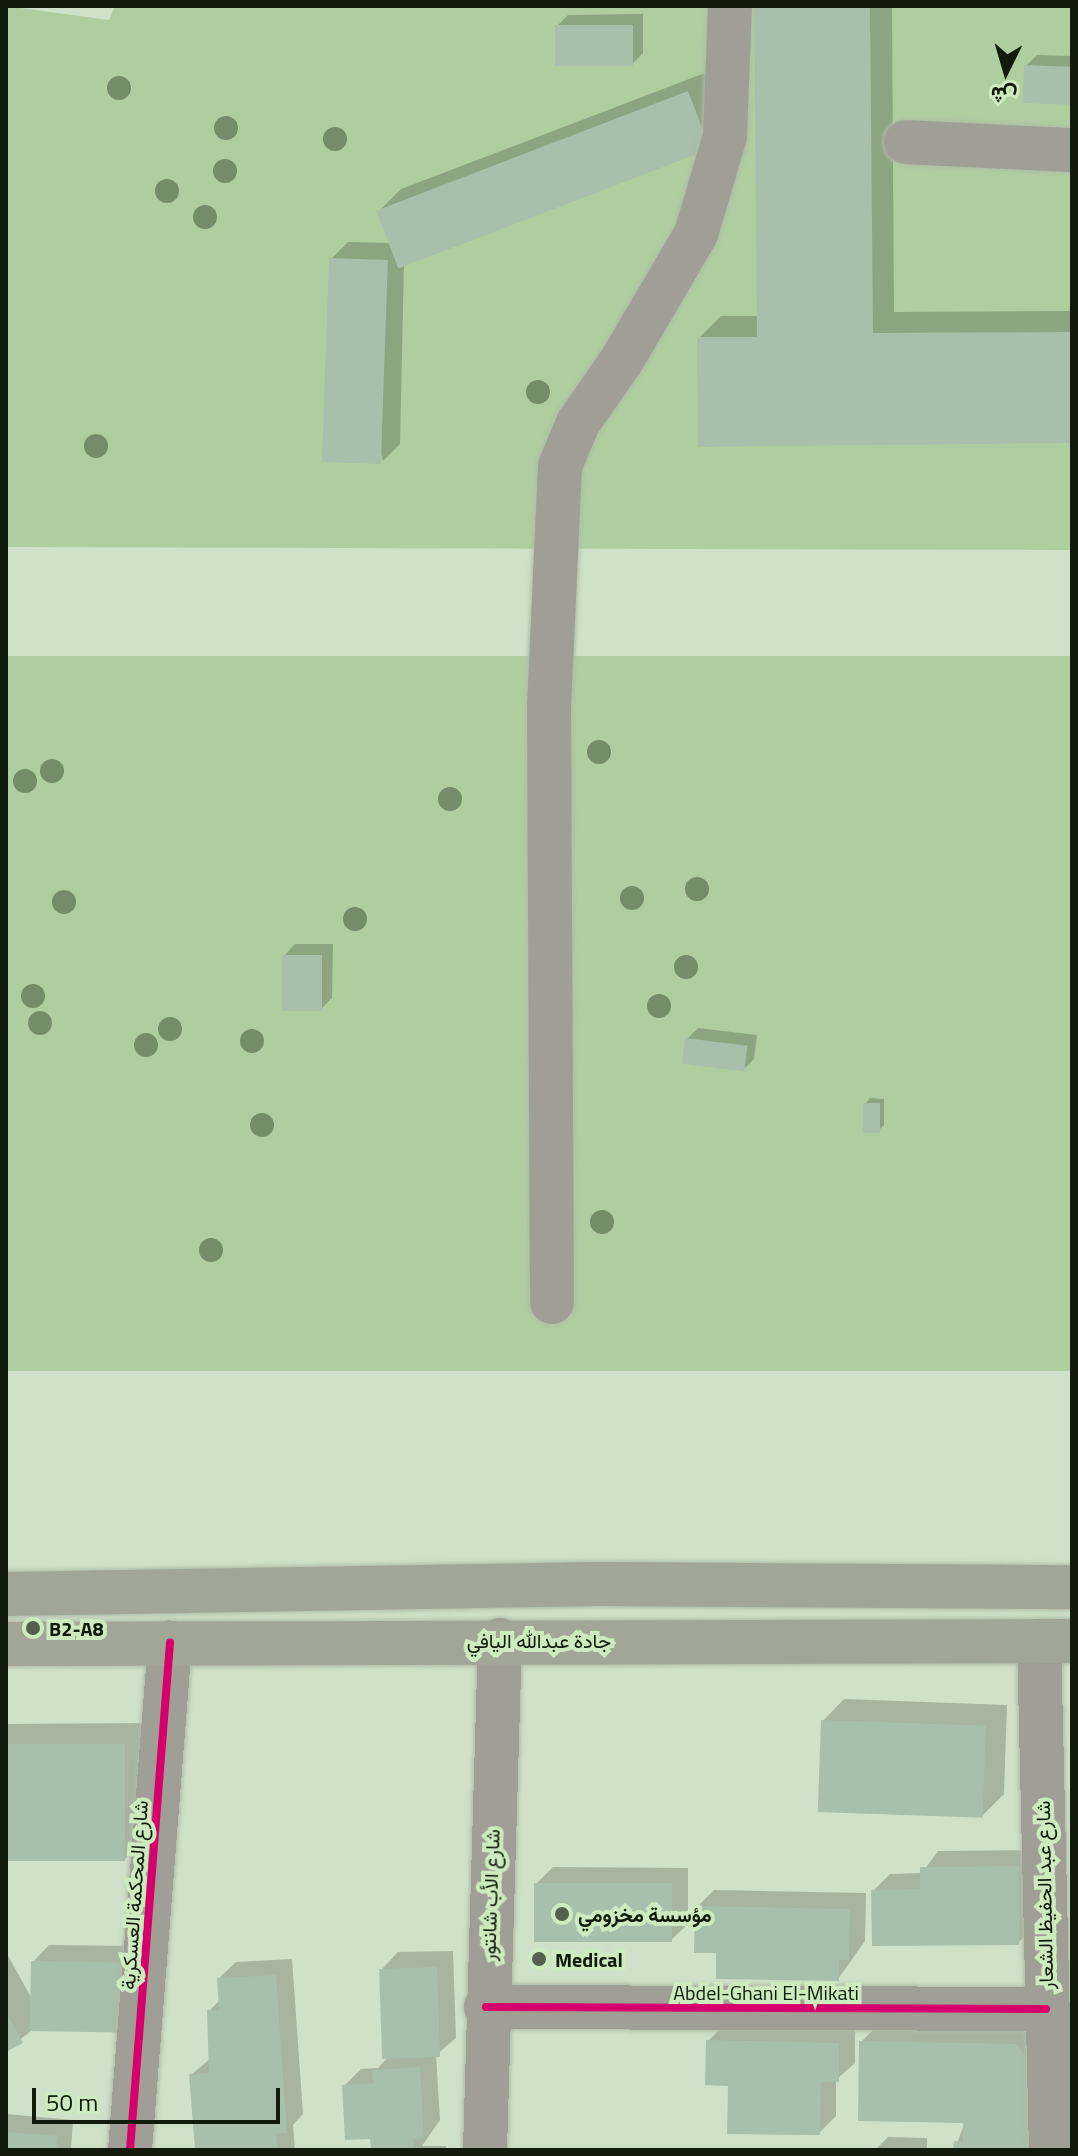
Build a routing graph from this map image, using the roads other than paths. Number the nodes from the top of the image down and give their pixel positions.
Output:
1 (730, 6) edge
2 (906, 142) dead end
3 (1072, 150) edge
4 (552, 1302) dead end
5 (1072, 1587) edge
6 (18, 1593) edge
7 (500, 1640) junction
8 (1056, 1641) edge
9 (170, 1643) junction
10 (19, 1645) edge
11 (486, 2007) junction
12 (1046, 2009) junction
13 (130, 2150) edge
14 (485, 2150) edge
15 (1051, 2150) edge

1 - 4 street
2 - 3 street
5 - 6 highway
7 - 8 highway, جادة عبدالله اليافي
7 - 9 highway, جادة عبدالله اليافي
7 - 11 street, شارع الأب شانتور
8 - 12 street, شارع عبد الحفيظ الشعار
9 - 10 highway, جادة عبدالله اليافي
9 - 13 street, شارع المحكمة العسكرية
11 - 12 street, Abdel-Ghani El-Mikati
11 - 14 street, شارع الأب شانتور
12 - 15 street, شارع عبد الحفيظ الشعار

